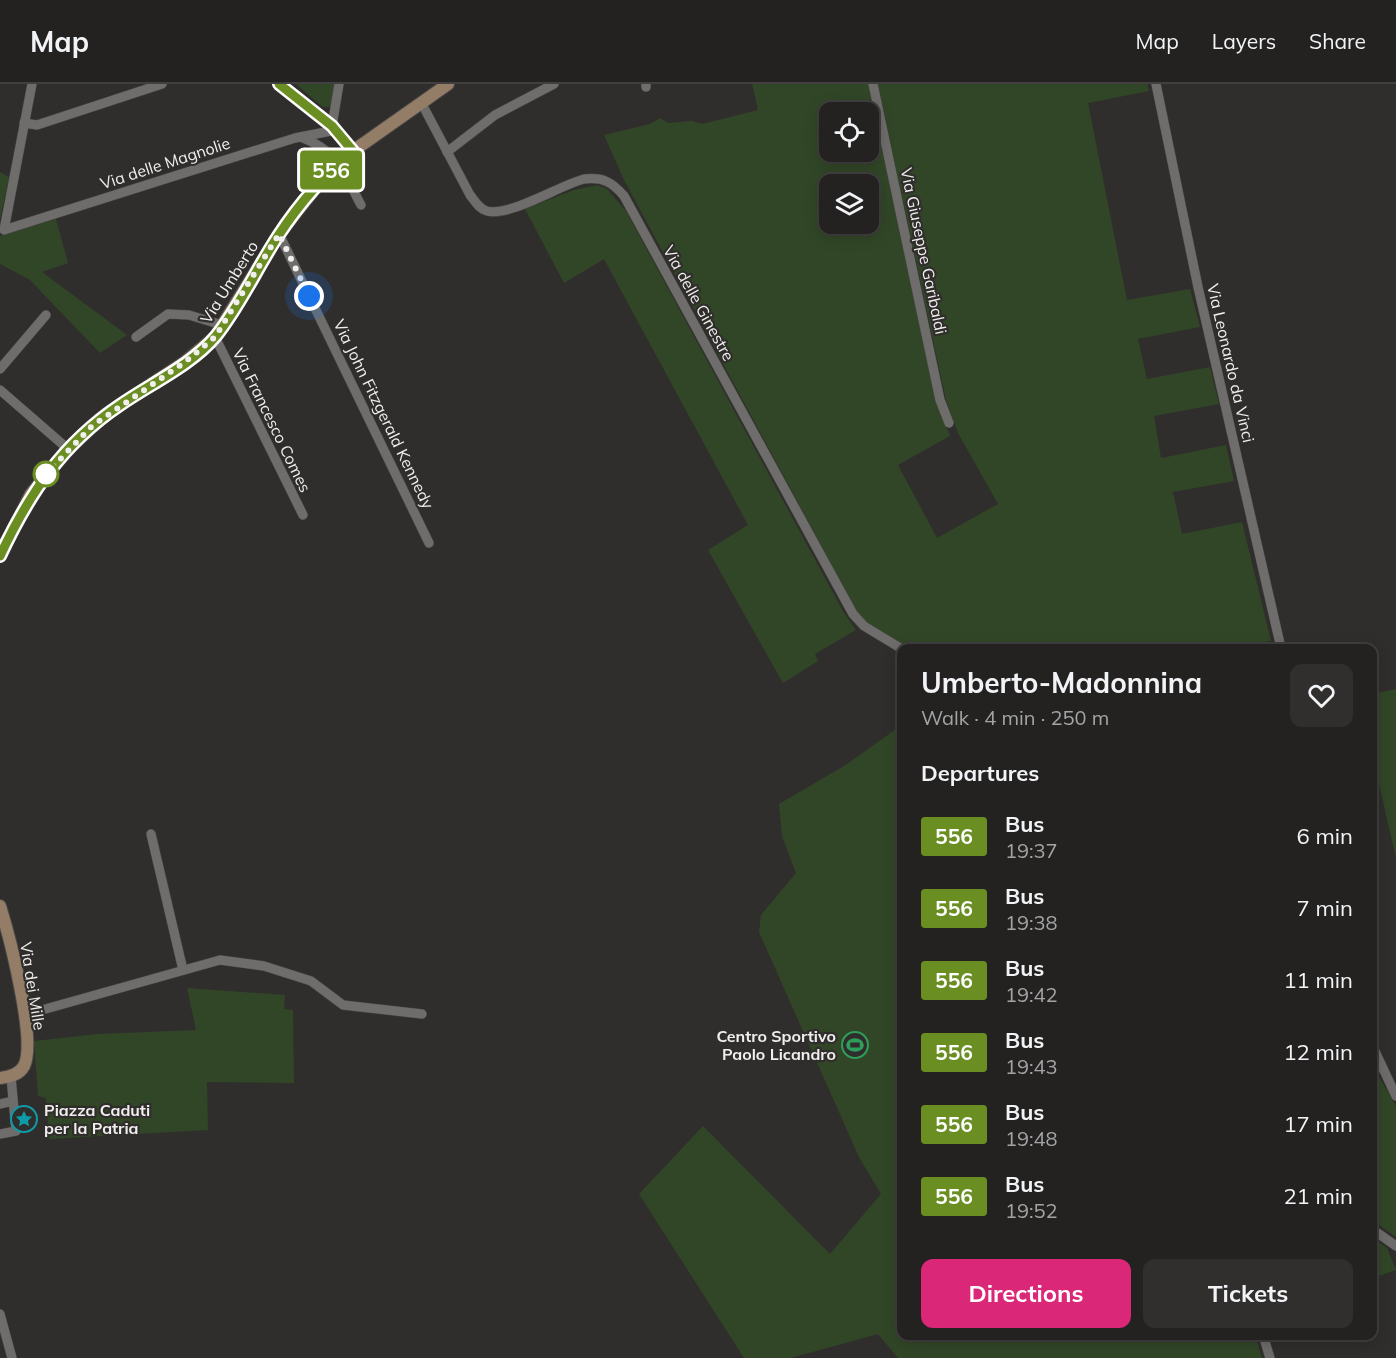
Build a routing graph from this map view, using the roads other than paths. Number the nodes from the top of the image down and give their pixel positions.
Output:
1 (32, 84) edge
2 (162, 84) edge
3 (279, 84) edge
4 (339, 84) edge
5 (448, 84) edge
6 (554, 84) edge
7 (873, 84) edge
8 (1156, 84) edge
9 (422, 104) junction
10 (24, 123) junction
11 (334, 128) junction
12 (301, 137) junction
13 (353, 151) junction
14 (447, 152) junction
15 (339, 163) junction
16 (361, 205) dead end
17 (279, 234) junction
18 (46, 315) dead end
19 (222, 326) junction
20 (136, 337) dead end
21 (215, 337) junction
22 (0, 369) edge
23 (0, 390) edge
24 (949, 423) dead end
25 (68, 449) junction
26 (303, 515) dead end
27 (429, 543) dead end
28 (0, 556) edge
29 (1280, 644) edge
30 (897, 646) edge
31 (151, 834) dead end
32 (0, 906) edge
33 (183, 970) junction
34 (422, 1014) dead end
35 (24, 1015) junction
36 (1377, 1056) edge
37 (10, 1075) edge
38 (1396, 1096) edge
39 (13, 1101) junction
40 (0, 1104) edge
41 (0, 1134) edge
42 (1377, 1233) edge
43 (1396, 1246) edge
44 (0, 1314) edge
45 (1265, 1340) edge
46 (12, 1358) edge
47 (1270, 1358) edge

1 - 10 street
2 - 10 street
3 - 11 street
4 - 11 street
5 - 9 main road, Via Umberto
6 - 14 street
7 - 24 street, Via Giuseppe Garibaldi
8 - 29 street, Via Leonardo da Vinci
9 - 13 main road, Via Umberto
9 - 14 street, Via delle Ginestre
10 - 12 street, Via delle Magnolie
11 - 12 street, Via delle Magnolie
11 - 13 street
12 - 15 street
13 - 15 main road, Via Umberto
14 - 30 street, Via delle Ginestre
15 - 16 street
15 - 17 main road, Via Umberto
17 - 19 main road, Via Umberto
17 - 27 street, Via John Fitzgerald Kennedy
18 - 22 street
19 - 20 street
19 - 21 main road, Via Umberto
21 - 25 main road, Via Umberto
21 - 26 street, Via Francesco Comes
23 - 25 street
25 - 28 main road, Via Umberto
31 - 33 street
32 - 35 main road, Via dei Mille
33 - 34 street
33 - 35 street
35 - 37 main road, Via dei Mille
36 - 38 street
37 - 39 street
39 - 40 street
39 - 41 street
42 - 43 street
44 - 46 street
45 - 47 street

